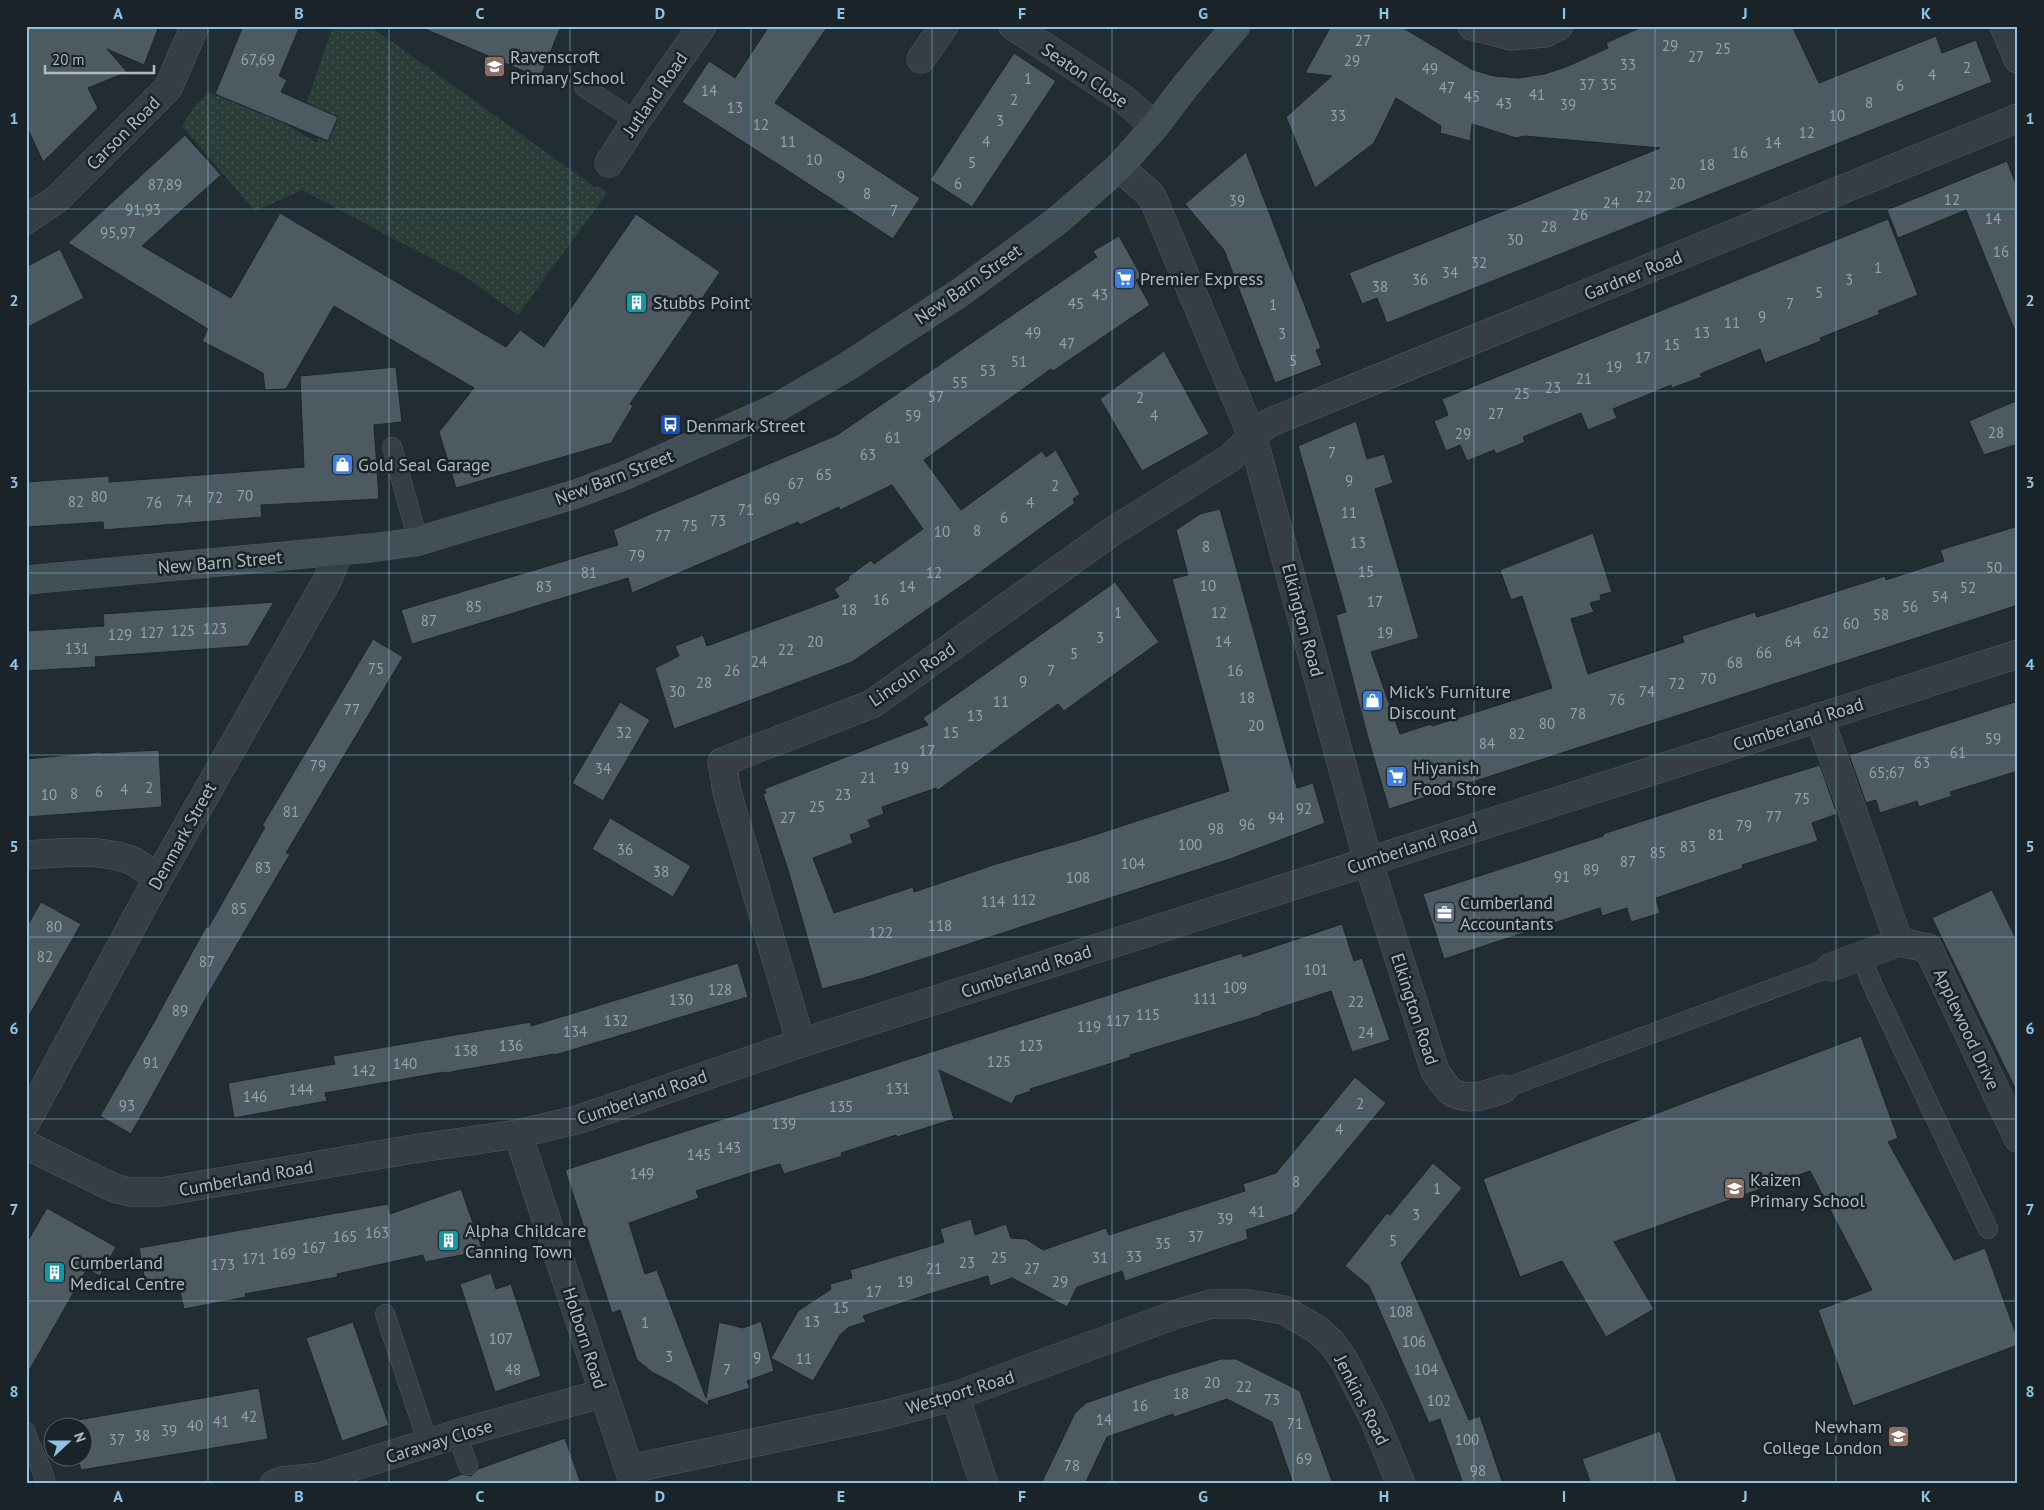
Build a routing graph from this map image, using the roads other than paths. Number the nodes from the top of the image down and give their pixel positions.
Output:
1 (195, 26) edge
2 (702, 26) edge
3 (944, 26) edge
4 (1013, 26) edge
5 (1236, 26) edge
6 (1472, 26) edge
7 (1559, 26) edge
8 (2004, 26) edge
9 (2018, 58) edge
10 (921, 59) dead end
11 (584, 87) dead end
12 (2018, 118) edge
13 (636, 121) junction
14 (1155, 126) junction
15 (608, 163) dead end
16 (1119, 166) junction
17 (26, 220) edge
18 (1253, 438) junction
19 (392, 447) dead end
20 (418, 540) junction
21 (339, 551) junction
22 (26, 580) edge
23 (2018, 654) edge
24 (1819, 717) junction
25 (26, 855) edge
26 (1368, 861) junction
27 (158, 878) junction
28 (1899, 942) junction
29 (1861, 956) junction
30 (1831, 967) joint
31 (801, 1043) junction
32 (1503, 1090) joint
33 (26, 1122) edge
34 (518, 1134) junction
35 (2018, 1138) edge
36 (26, 1145) edge
37 (1988, 1229) dead end
38 (1284, 1310) joint
39 (385, 1314) dead end
40 (604, 1393) junction
41 (956, 1396) junction
42 (26, 1432) edge
43 (457, 1434) junction
44 (428, 1443) junction
45 (468, 1465) dead end
46 (632, 1476) edge
47 (46, 1484) edge
48 (274, 1484) edge
49 (984, 1484) edge
50 (1401, 1484) edge

1 - 17 street, Carson Road
2 - 13 street, Jutland Road
3 - 10 street
4 - 14 street, Seaton Close
5 - 14 street, New Barn Street
6 - 7 street
8 - 9 street
11 - 13 lane
12 - 18 street, Gardner Road
13 - 15 street, Jutland Road
14 - 16 street, New Barn Street
16 - 18 street, Elkington Road
16 - 20 street, New Barn Street
18 - 26 street, Elkington Road
18 - 31 street, Lincoln Road
19 - 20 lane
20 - 21 street, New Barn Street
21 - 22 street, New Barn Street
21 - 27 street, Denmark Street
23 - 24 street, Cumberland Road
24 - 26 street, Cumberland Road
24 - 28 street
25 - 27 street
26 - 31 street, Cumberland Road
26 - 32 street, Elkington Road
27 - 33 street, Denmark Street
28 - 29 street
28 - 35 street, Applewood Drive
29 - 30 street
29 - 37 lane
30 - 32 lane
31 - 34 street, Cumberland Road
34 - 36 street, Cumberland Road
34 - 40 street, Holborn Road
38 - 41 street, Westport Road
38 - 50 street, Jenkins Road
39 - 44 lane
40 - 43 street, Caraway Close
40 - 46 street, Holborn Road
41 - 46 street, Westport Road
41 - 49 street
42 - 47 lane
43 - 44 street, Caraway Close
43 - 45 lane
44 - 48 street, Caraway Close

